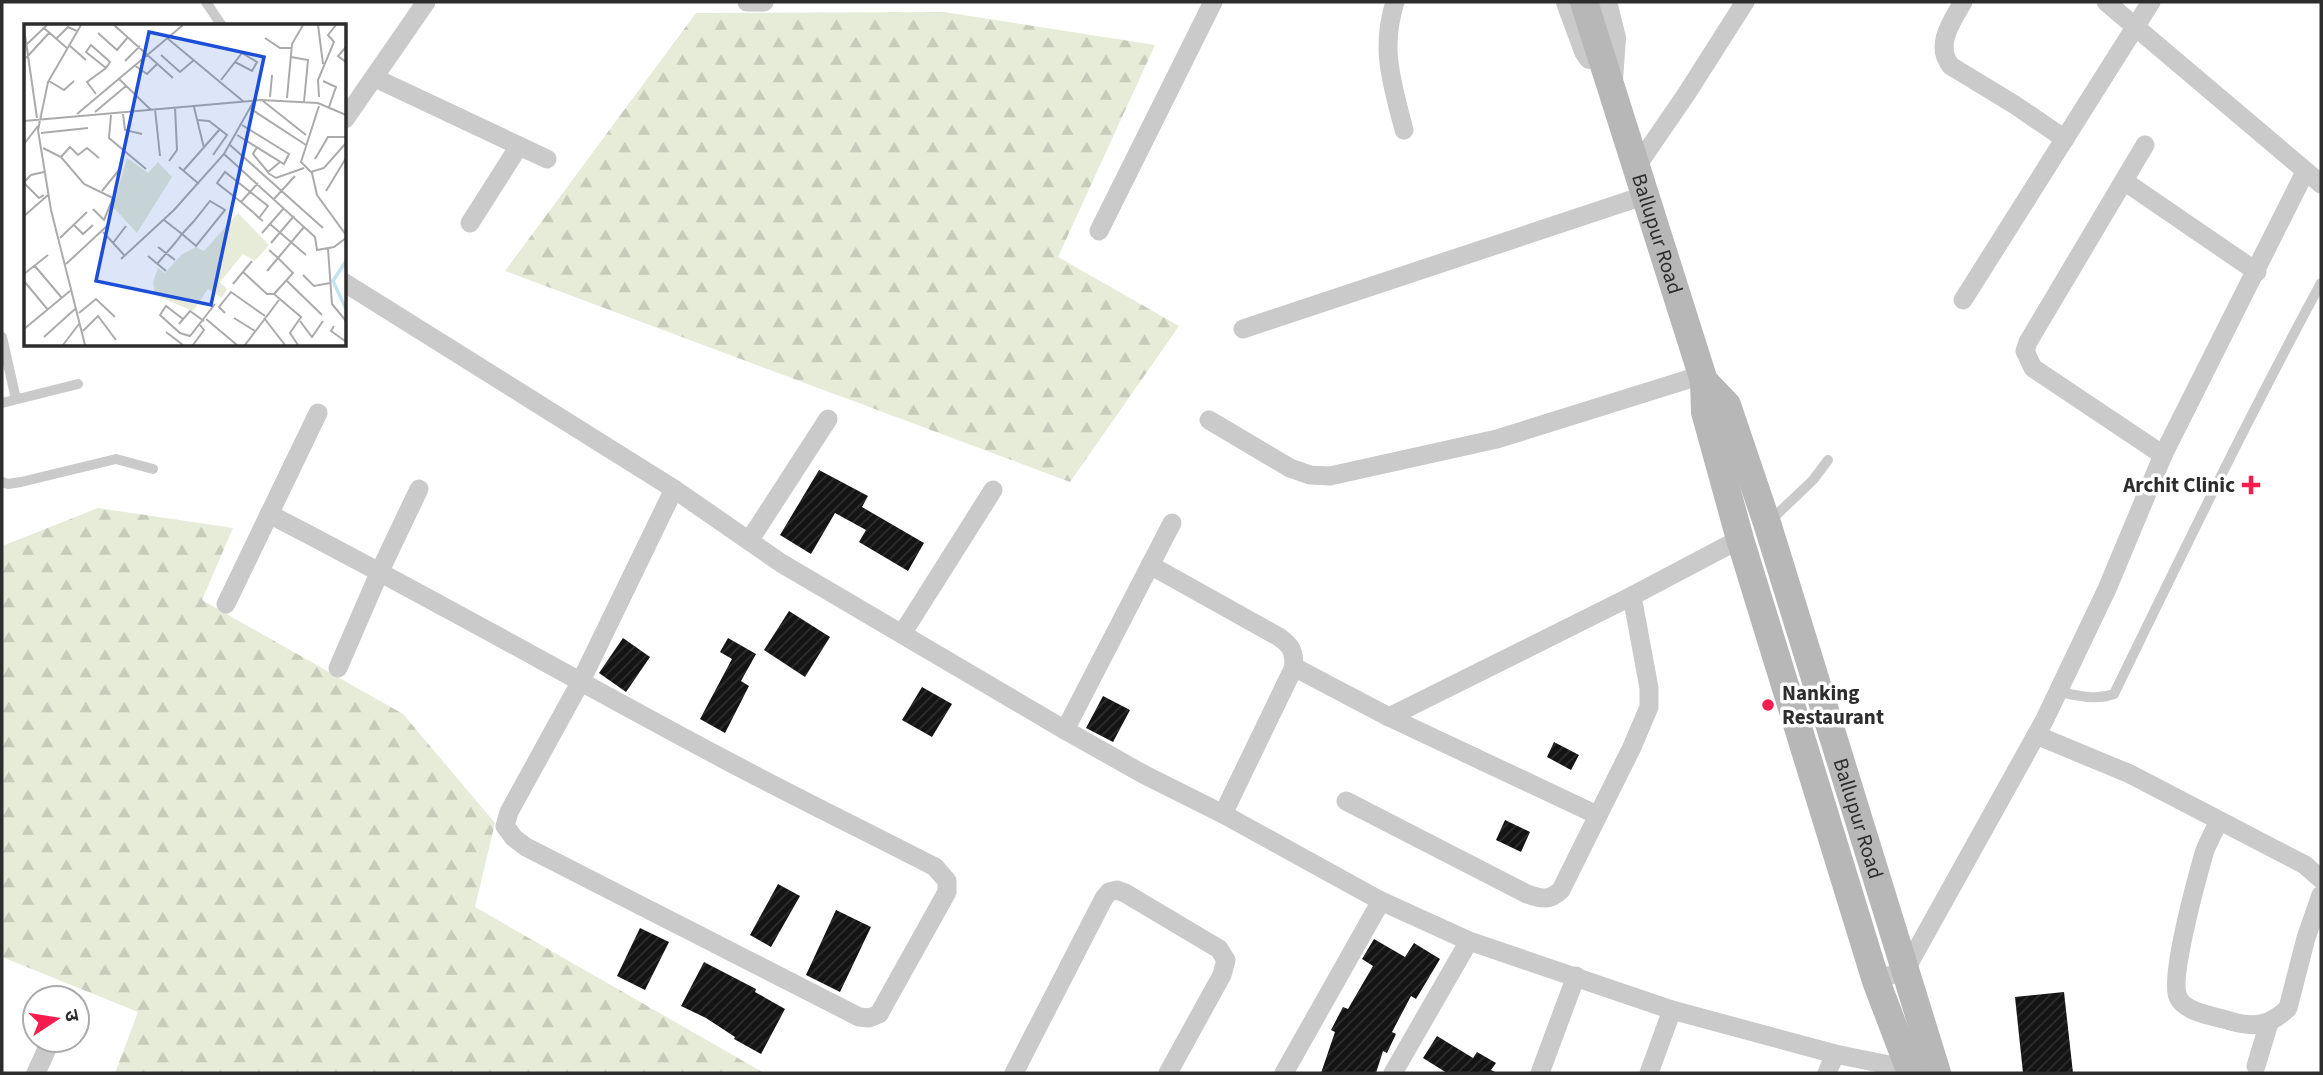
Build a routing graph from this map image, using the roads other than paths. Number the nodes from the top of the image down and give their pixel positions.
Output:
1 (206, 2) edge
2 (426, 2) edge
3 (747, 2) edge
4 (764, 2) edge
5 (1213, 2) edge
6 (1395, 2) edge
7 (1568, 2) edge
8 (1584, 2) edge
9 (1605, 2) edge
10 (1745, 2) edge
11 (1963, 2) edge
12 (2106, 2) edge
13 (2151, 2) edge
14 (221, 24) edge
15 (2136, 27) junction
16 (375, 78) junction
17 (1611, 86) junction
18 (346, 118) edge
19 (1404, 130) dead end
20 (2065, 139) junction
21 (2145, 145) dead end
22 (519, 146) junction
23 (547, 159) dead end
24 (1637, 166) junction
25 (2313, 178) edge
26 (2124, 181) junction
27 (1646, 195) junction
28 (470, 223) dead end
29 (1099, 231) dead end
30 (2257, 272) junction
31 (2321, 283) edge
32 (346, 285) edge
33 (1963, 300) dead end
34 (1243, 329) dead end
35 (2, 337) edge
36 (1703, 378) junction
37 (78, 384) dead end
38 (16, 399) junction
39 (2, 403) edge
40 (1716, 408) junction
41 (318, 413) dead end
42 (828, 419) dead end
43 (1209, 420) dead end
44 (2164, 455) junction
45 (1828, 460) dead end
46 (153, 469) dead end
47 (2, 482) edge
48 (419, 489) dead end
49 (674, 489) junction
50 (993, 490) dead end
51 (270, 514) junction
52 (1172, 523) dead end
53 (1767, 523) junction
54 (1740, 539) junction
55 (749, 541) junction
56 (1150, 565) junction
57 (380, 571) junction
58 (1632, 596) junction
59 (226, 604) dead end
60 (902, 634) junction
61 (1294, 667) junction
62 (338, 668) dead end
63 (581, 681) junction
64 (2058, 692) junction
65 (1389, 717) junction
66 (1065, 730) junction
67 (2036, 735) junction
68 (1346, 801) dead end
69 (1223, 814) junction
70 (1597, 814) junction
71 (2219, 821) junction
72 (2321, 879) edge
73 (2321, 895) edge
74 (1381, 901) junction
75 (1469, 941) junction
76 (1906, 969) junction
77 (1576, 976) junction
78 (1876, 981) junction
79 (1672, 1010) junction
80 (2269, 1023) junction
81 (45, 1054) edge
82 (1835, 1054) junction
83 (2256, 1066) dead end
84 (1917, 1072) edge
85 (36, 1073) edge
86 (1014, 1073) edge
87 (1168, 1073) edge
88 (1284, 1073) edge
89 (1393, 1073) edge
90 (1540, 1073) edge
91 (1649, 1073) edge
92 (1828, 1073) edge
93 (1937, 1073) edge

1 - 14 lane
2 - 16 street
3 - 4 street
5 - 29 street
6 - 19 street
7 - 17 street
8 - 17 main road, Ballupur Road
9 - 17 street
10 - 24 street
11 - 20 street
12 - 15 street
13 - 15 street
15 - 20 street
15 - 25 street
16 - 18 street
16 - 22 street
17 - 24 main road, Ballupur Road
20 - 33 street
21 - 26 street
22 - 23 street
22 - 28 street
24 - 27 main road, Ballupur Road
25 - 30 street
26 - 30 street
26 - 44 street
27 - 34 street
27 - 36 main road, Ballupur Road
30 - 44 street
31 - 64 lane
32 - 49 street
35 - 38 lane
36 - 40 main road, Ballupur Road
36 - 43 street
37 - 38 lane
38 - 39 lane
40 - 53 main road, Ballupur Road
40 - 54 main road, Ballupur Road
41 - 51 street
42 - 55 street
44 - 64 street
45 - 53 lane
46 - 47 lane
48 - 57 street
49 - 55 street
49 - 63 street
50 - 60 street
51 - 57 street
51 - 59 street
52 - 56 street
53 - 76 main road, Ballupur Road
54 - 58 street
54 - 78 main road, Ballupur Road
55 - 60 street
56 - 61 street
56 - 66 street
57 - 62 street
57 - 63 street
58 - 65 street
58 - 70 street
60 - 66 street
61 - 65 street
61 - 69 street
63 - 63 street
64 - 67 street
65 - 70 street
66 - 69 street
67 - 71 street
67 - 76 street
68 - 70 street
69 - 74 street
71 - 72 street
71 - 80 street
73 - 80 street
74 - 75 street
74 - 88 street
75 - 77 street
75 - 89 street
76 - 78 street
76 - 93 main road, Ballupur Road
77 - 79 street
77 - 90 street
78 - 84 main road, Ballupur Road
79 - 82 street
79 - 91 street
80 - 83 street
81 - 85 street
82 - 84 street
82 - 92 street
86 - 87 street

